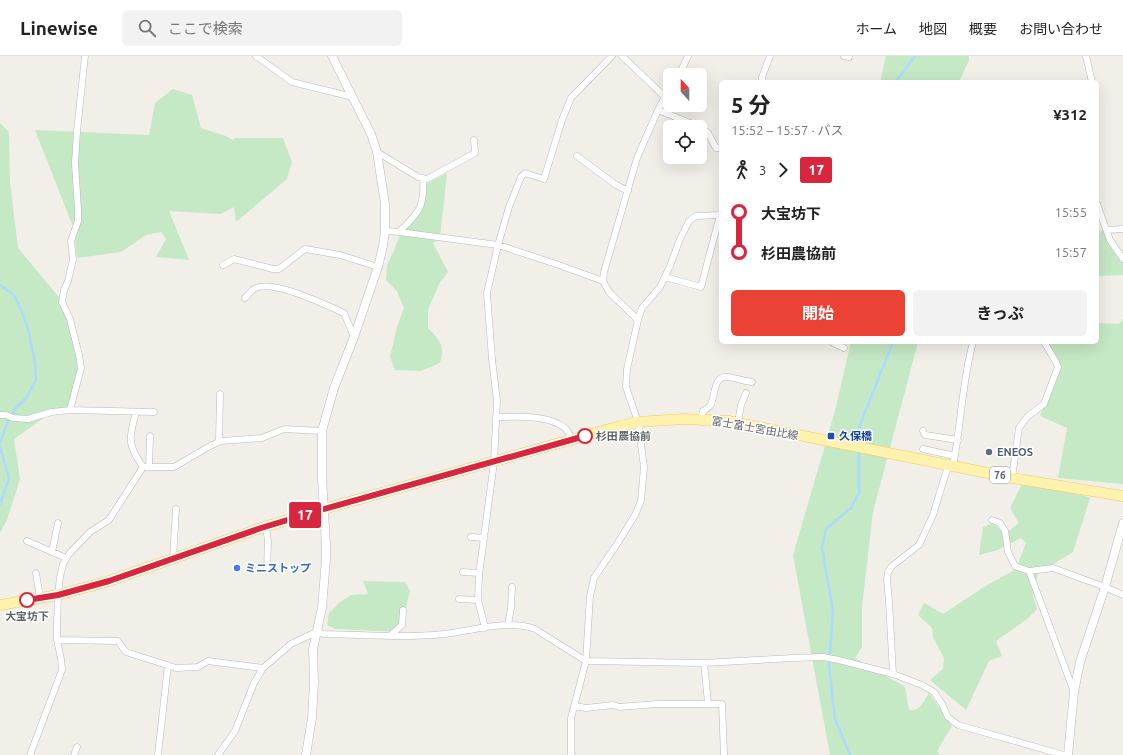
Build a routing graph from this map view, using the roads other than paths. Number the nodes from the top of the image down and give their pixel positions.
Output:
1 (85, 56) edge
2 (256, 56) edge
3 (332, 56) edge
4 (612, 56) edge
5 (622, 56) edge
6 (688, 56) edge
7 (770, 56) edge
8 (1086, 56) edge
9 (682, 68) edge
10 (762, 80) edge
11 (1092, 80) edge
12 (663, 95) edge
13 (353, 97) junction
14 (663, 101) edge
15 (658, 110) junction
16 (683, 120) edge
17 (707, 132) edge
18 (474, 140) dead end
19 (719, 148) edge
20 (377, 152) junction
21 (577, 156) dead end
22 (423, 178) junction
23 (628, 191) junction
24 (1099, 209) edge
25 (719, 215) edge
26 (719, 219) edge
27 (1123, 229) edge
28 (1107, 230) junction
29 (385, 231) junction
30 (399, 232) junction
31 (498, 245) junction
32 (1123, 260) edge
33 (224, 265) dead end
34 (378, 267) junction
35 (665, 277) junction
36 (603, 281) junction
37 (246, 298) dead end
38 (638, 320) junction
39 (354, 337) junction
40 (836, 344) edge
41 (973, 344) edge
42 (1045, 344) edge
43 (844, 348) dead end
44 (752, 382) dead end
45 (746, 393) dead end
46 (220, 394) dead end
47 (70, 410) junction
48 (136, 412) junction
49 (154, 412) dead end
50 (3, 415) edge
51 (496, 417) junction
52 (701, 419) junction
53 (638, 422) junction
54 (738, 423) junction
55 (322, 431) junction
56 (923, 431) dead end
57 (150, 436) dead end
58 (572, 440) junction
59 (958, 440) junction
60 (219, 442) junction
61 (923, 449) dead end
62 (955, 456) junction
63 (494, 462) junction
64 (951, 466) junction
65 (146, 467) junction
66 (1012, 478) junction
67 (1123, 496) edge
68 (176, 509) dead end
69 (324, 509) junction
70 (992, 520) dead end
71 (58, 523) dead end
72 (1123, 523) edge
73 (266, 527) junction
74 (471, 536) dead end
75 (484, 538) junction
76 (27, 541) dead end
77 (52, 552) junction
78 (66, 558) junction
79 (173, 559) junction
80 (267, 569) dead end
81 (1028, 571) junction
82 (463, 572) dead end
83 (36, 573) dead end
84 (479, 573) junction
85 (512, 587) dead end
86 (1105, 587) junction
87 (58, 595) junction
88 (1123, 595) edge
89 (40, 598) junction
90 (459, 599) dead end
91 (478, 600) junction
92 (0, 605) edge
93 (403, 610) dead end
94 (508, 625) junction
95 (485, 628) junction
96 (316, 632) junction
97 (391, 635) junction
98 (58, 640) junction
99 (586, 661) junction
100 (704, 663) junction
101 (168, 665) junction
102 (263, 668) junction
103 (893, 674) junction
104 (1074, 692) junction
105 (708, 703) junction
106 (575, 706) junction
107 (77, 747) dead end
108 (30, 755) edge
109 (74, 755) edge
110 (158, 755) edge
111 (218, 755) edge
112 (306, 755) edge
113 (571, 755) edge
114 (724, 755) edge
115 (1064, 755) edge
116 (1068, 755) edge

1 - 47 street
2 - 13 street
3 - 13 street
4 - 31 street
5 - 12 street
6 - 9 street
7 - 10 street
8 - 11 street
13 - 20 street
14 - 15 street
15 - 16 street
15 - 23 street
17 - 19 street
18 - 22 street
20 - 22 street
20 - 29 street
21 - 23 street
22 - 30 street
23 - 36 street
24 - 28 street
25 - 35 street
26 - 35 street
27 - 28 street
28 - 32 street
29 - 30 street
29 - 34 street
30 - 31 street
31 - 36 street
31 - 51 street
33 - 34 street
34 - 39 street
35 - 38 street
36 - 38 street
37 - 39 street
38 - 53 street
39 - 55 street
40 - 43 street
41 - 59 street
42 - 66 street
44 - 52 street
45 - 54 street
46 - 60 street
47 - 48 street
47 - 50 street
48 - 49 street
48 - 65 street
51 - 58 street
51 - 63 street
52 - 53 main road, 富士富士宮由比線 / 76
52 - 54 main road, 富士富士宮由比線 / 76
53 - 58 main road, 富士富士宮由比線 / 76
53 - 99 street
54 - 64 main road, 富士富士宮由比線 / 76
55 - 60 street
55 - 69 street
56 - 59 street
57 - 65 street
58 - 63 main road, 富士富士宮由比線 / 76
59 - 62 street
60 - 65 street
61 - 62 street
62 - 64 street
63 - 69 main road, 富士富士宮由比線 / 76
63 - 75 street
64 - 66 main road, 富士富士宮由比線 / 76
64 - 103 street
65 - 78 street
66 - 67 main road, 富士富士宮由比線 / 76
68 - 79 street
69 - 73 main road, 富士富士宮由比線 / 76
69 - 96 street
70 - 81 street
71 - 77 street
72 - 86 street
73 - 79 main road, 富士富士宮由比線 / 76
73 - 80 street
74 - 75 street
75 - 84 street
76 - 77 street
77 - 78 street
78 - 87 street
79 - 87 main road, 富士富士宮由比線 / 76
81 - 86 street
81 - 104 street
82 - 84 street
83 - 89 street
84 - 91 street
85 - 94 street
86 - 88 street
86 - 104 street
87 - 89 main road, 富士富士宮由比線 / 76
87 - 98 street
89 - 92 main road, 富士富士宮由比線 / 76
90 - 91 street
91 - 95 street
93 - 97 street
94 - 95 street
94 - 99 street
95 - 97 street
96 - 97 street
96 - 102 street
96 - 112 street
98 - 101 street
98 - 108 street
99 - 100 street
99 - 106 street
100 - 103 street
100 - 105 street
101 - 102 street
101 - 110 street
102 - 111 street
103 - 115 street
104 - 116 street
105 - 106 street
105 - 114 street
106 - 113 street
107 - 109 street

